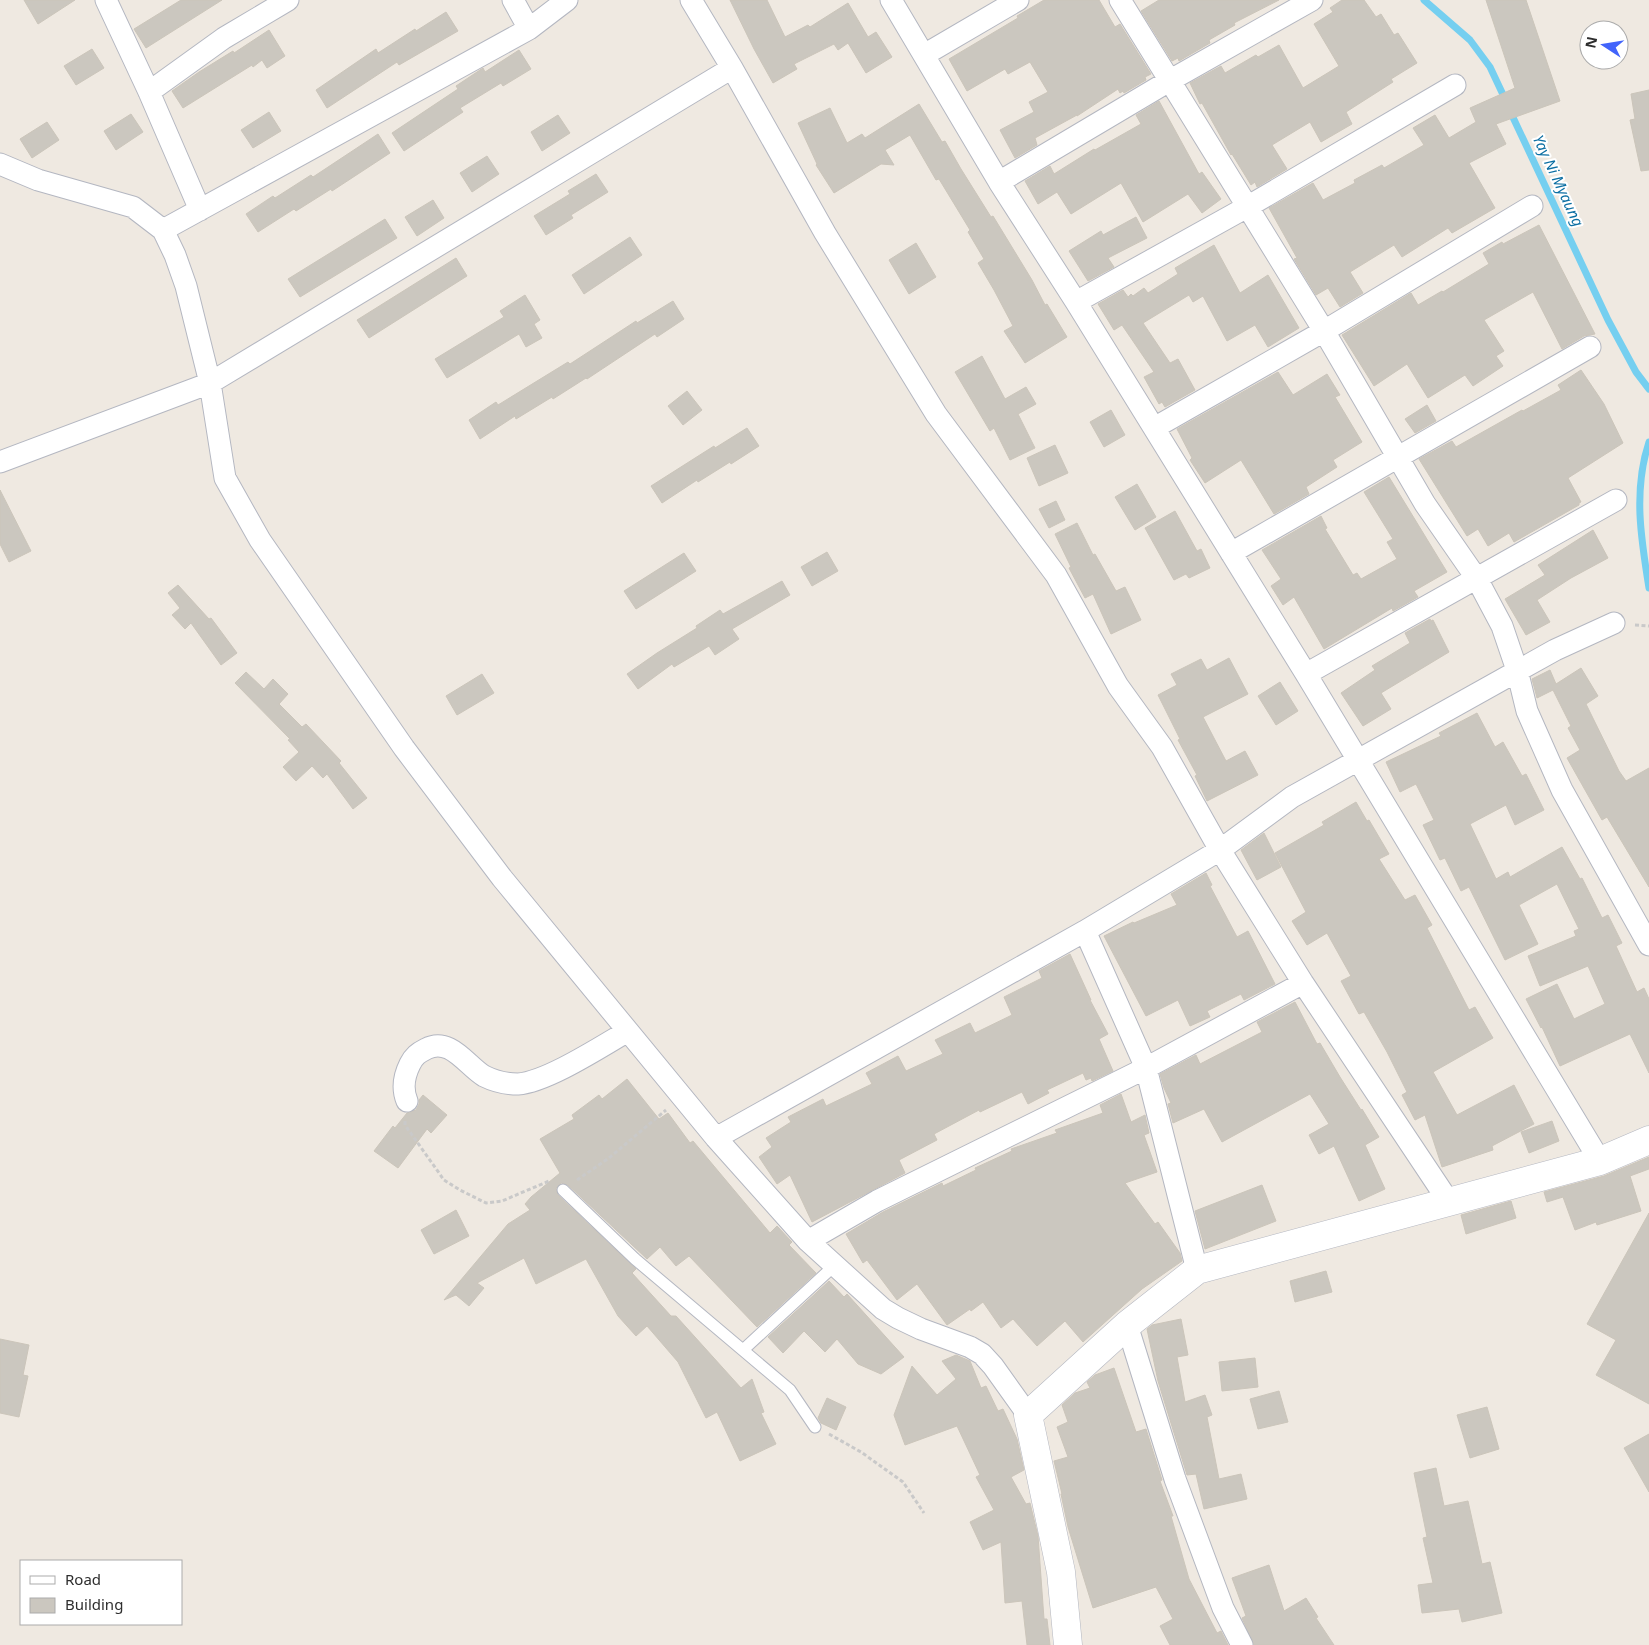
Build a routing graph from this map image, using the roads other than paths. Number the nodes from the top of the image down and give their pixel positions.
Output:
1 (106, 0) edge
2 (288, 0) edge
3 (513, 0) edge
4 (567, 0) edge
5 (692, 0) edge
6 (891, 0) edge
7 (1018, 0) edge
8 (1120, 0) edge
9 (1312, 0) edge
10 (529, 29) junction
11 (924, 55) junction
12 (732, 68) junction
13 (1169, 81) junction
14 (1455, 85) dead end
15 (149, 92) junction
16 (0, 164) edge
17 (999, 182) junction
18 (1532, 206) dead end
19 (1247, 207) junction
20 (200, 210) junction
21 (164, 230) junction
22 (1076, 302) junction
23 (1324, 331) junction
24 (1590, 347) dead end
25 (210, 383) junction
26 (1154, 428) junction
27 (1398, 457) junction
28 (0, 462) edge
29 (1616, 500) dead end
30 (1231, 553) junction
31 (1477, 579) junction
32 (1614, 623) dead end
33 (1517, 670) junction
34 (1306, 674) junction
35 (1358, 761) junction
36 (1220, 850) junction
37 (1085, 931) junction
38 (1649, 945) edge
39 (1303, 983) junction
40 (628, 1031) junction
41 (1146, 1068) junction
42 (407, 1101) road end
43 (716, 1138) junction
44 (1649, 1140) edge
45 (1600, 1161) junction
46 (563, 1190) road end
47 (1449, 1202) junction
48 (808, 1241) junction
49 (835, 1265) junction
50 (1197, 1270) junction
51 (1127, 1324) junction
52 (743, 1350) junction
53 (1028, 1415) junction
54 (815, 1427) road end
55 (1239, 1644) edge
56 (1068, 1645) edge

1 - 15 street
2 - 15 street
3 - 10 street
4 - 10 street
5 - 12 street
6 - 11 street
7 - 11 street
8 - 13 street
9 - 13 street
10 - 20 street
11 - 17 street
12 - 25 street
12 - 36 street
13 - 17 street
13 - 19 street
14 - 19 street
15 - 20 street
16 - 21 street
17 - 22 street
18 - 23 street
19 - 22 street
19 - 23 street
20 - 21 street
21 - 25 street
22 - 26 street
23 - 26 street
23 - 27 street
24 - 27 street
25 - 28 street
25 - 40 street
26 - 30 street
27 - 30 street
27 - 31 street
29 - 31 street
30 - 34 street
31 - 33 street
31 - 34 street
32 - 33 street
33 - 35 street
33 - 38 street
34 - 35 street
35 - 36 street
35 - 45 street
36 - 37 street
36 - 39 street
37 - 41 street
37 - 43 street
39 - 41 street
39 - 47 street
40 - 42 street
40 - 43 street
41 - 48 street
41 - 50 street
43 - 48 street
44 - 45 street
45 - 47 street
46 - 52 lane
47 - 50 street
48 - 49 street
49 - 52 lane
49 - 53 street
50 - 51 street
51 - 53 street
51 - 55 street
52 - 54 lane
53 - 56 street

